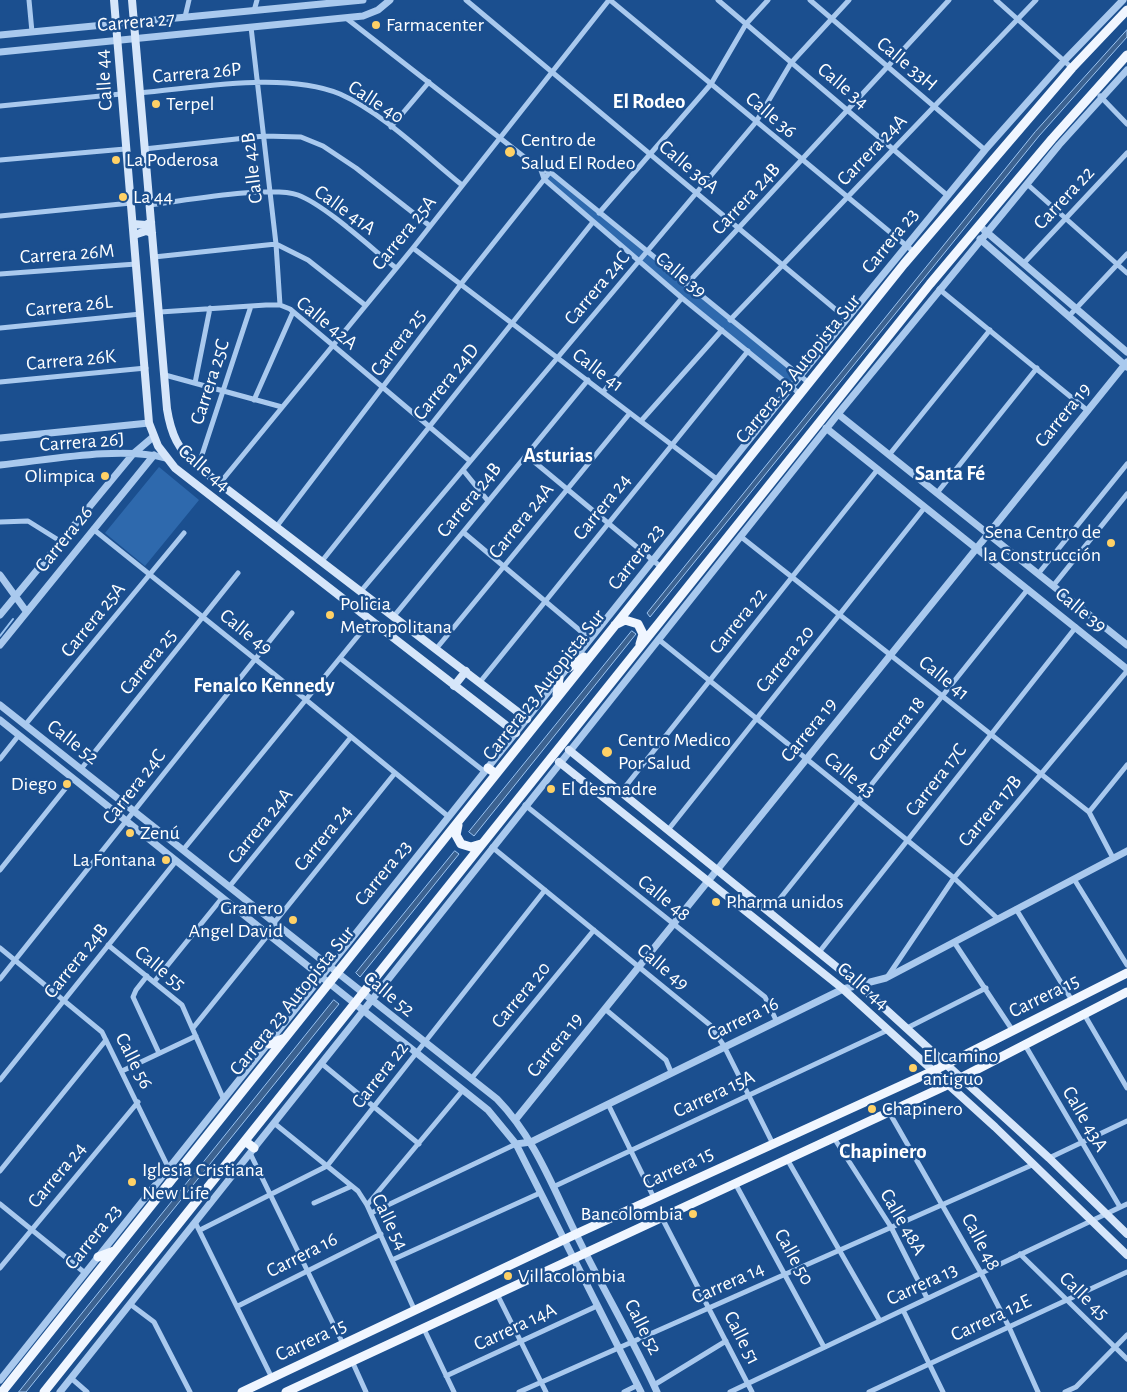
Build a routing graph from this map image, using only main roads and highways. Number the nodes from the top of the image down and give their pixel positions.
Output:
1 (114, 0) edge
2 (132, 0) edge
3 (1127, 10) edge
4 (1127, 55) edge
5 (151, 222) junction
6 (132, 224) junction
7 (152, 233) junction
8 (134, 235) junction
9 (234, 492) junction
10 (223, 506) junction
11 (687, 587) junction
12 (695, 592) road end
13 (610, 629) junction
14 (637, 651) junction
15 (590, 653) junction
16 (568, 668) road end
17 (466, 671) junction
18 (560, 678) road end
19 (454, 686) junction
20 (556, 697) junction
21 (527, 719) road end
22 (516, 733) road end
23 (569, 750) road end
24 (559, 762) road end
25 (486, 770) road end
26 (496, 774) junction
27 (460, 820) junction
28 (486, 839) junction
29 (1127, 973) edge
30 (1127, 992) edge
31 (285, 1038) junction
32 (269, 1044) road end
33 (947, 1064) junction
34 (933, 1071) junction
35 (242, 1078) road end
36 (962, 1078) junction
37 (948, 1085) junction
38 (241, 1093) junction
39 (245, 1141) junction
40 (252, 1151) road end
41 (1127, 1234) edge
42 (114, 1251) junction
43 (1127, 1255) edge
44 (98, 1257) road end
45 (84, 1275) road end
46 (83, 1291) junction
47 (2, 1392) edge
48 (44, 1392) edge
49 (242, 1392) edge
50 (286, 1392) edge

1 - 6 main road, Calle 44
2 - 5 main road, Calle 44
3 - 13 main road, Carrera 23 Autopista Sur
4 - 11 main road
5 - 6 main road
5 - 7 main road, Calle 44
6 - 8 main road, Calle 44
7 - 8 main road
7 - 9 main road, Calle 44
8 - 10 main road, Calle 44
9 - 10 main road
9 - 17 main road, Calle 44
10 - 19 main road, Calle 44
11 - 12 main road
11 - 14 main road
13 - 14 main road
13 - 15 main road, Carrera 23 Autopista Sur
14 - 28 main road
15 - 16 main road
15 - 20 main road, Carrera 23 Autopista Sur
17 - 19 main road
17 - 21 main road, Calle 44
18 - 20 main road
19 - 22 main road, Calle 44
20 - 26 main road, Carrera 23 Autopista Sur
23 - 33 main road, Calle 44
24 - 34 main road, Calle 44
25 - 26 main road
26 - 27 main road, Carrera 23 Autopista Sur
27 - 28 main road
27 - 31 main road, Carrera 23 Autopista Sur
28 - 39 main road
29 - 33 main road, Carrera 15
30 - 36 main road, Carrera 15
31 - 32 main road
31 - 38 main road, Carrera 23 Autopista Sur
33 - 34 main road, Carrera 15
33 - 36 main road, Calle 44
34 - 37 main road, Calle 44
34 - 49 main road, Carrera 15
35 - 38 main road
36 - 37 main road, Carrera 15
36 - 41 main road, Calle 44
37 - 43 main road, Calle 44
37 - 50 main road, Carrera 15
38 - 42 main road, Carrera 23 Autopista Sur
39 - 40 main road
39 - 48 main road
42 - 44 main road
42 - 46 main road, Carrera 23 Autopista Sur
45 - 46 main road
46 - 47 main road, Carrera 23 Autopista Sur

